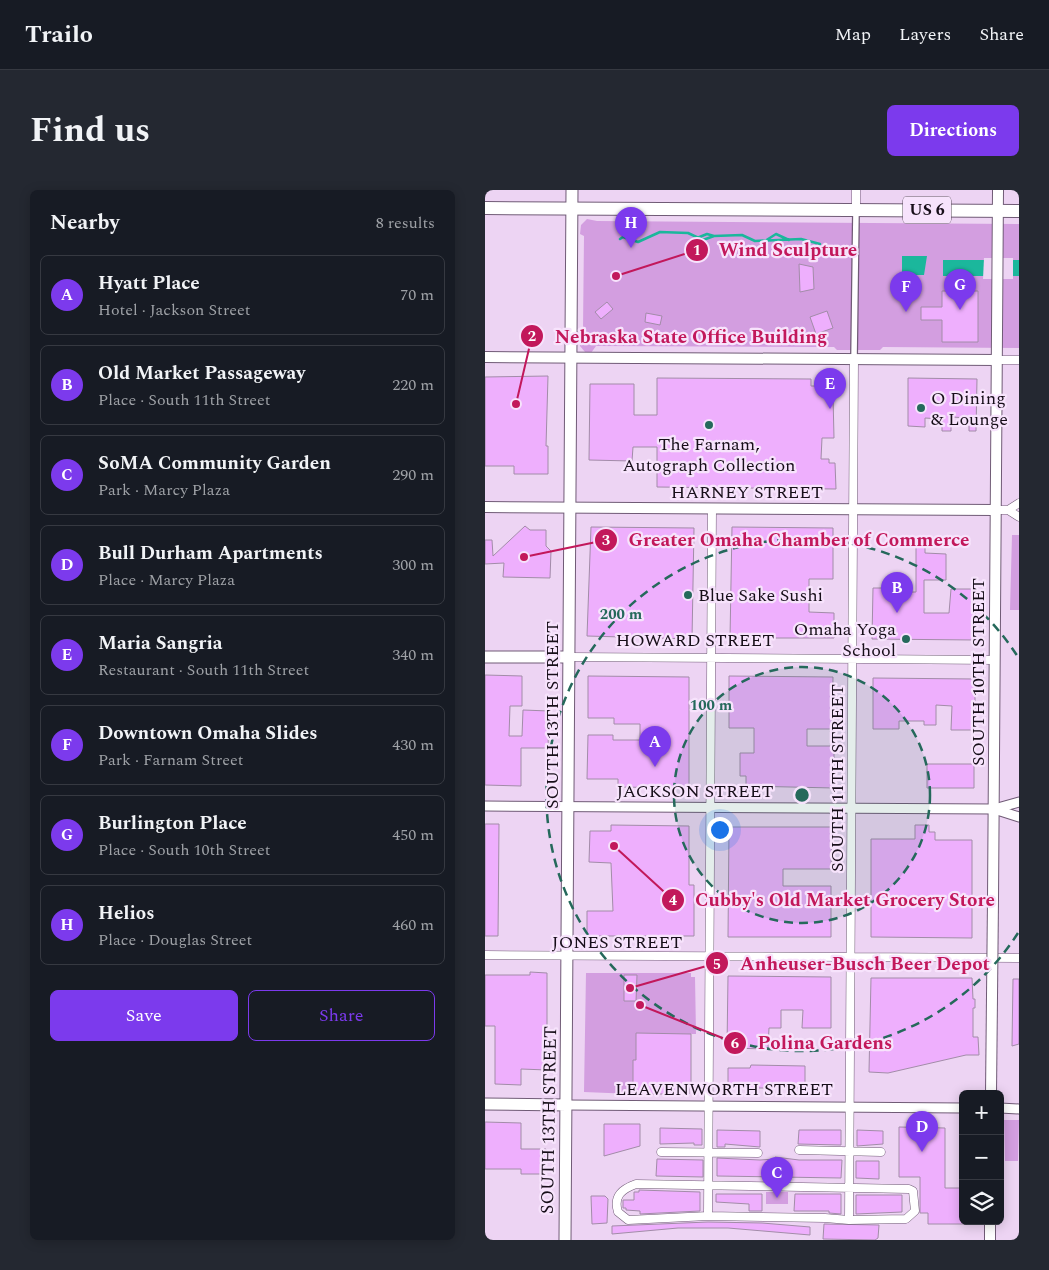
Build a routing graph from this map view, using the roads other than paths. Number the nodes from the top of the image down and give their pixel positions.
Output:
1 (573, 190) edge
2 (856, 190) edge
3 (998, 190) edge
4 (485, 208) edge
5 (572, 208) junction
6 (856, 210) junction
7 (998, 211) junction
8 (1019, 211) edge
9 (485, 356) edge
10 (571, 357) junction
11 (854, 359) junction
12 (998, 360) junction
13 (1019, 360) edge
14 (1019, 504) edge
15 (485, 507) edge
16 (571, 508) junction
17 (712, 508) junction
18 (853, 509) junction
19 (996, 510) junction
20 (1008, 510) junction
21 (1019, 516) edge
22 (485, 657) edge
23 (570, 657) junction
24 (711, 658) junction
25 (853, 659) junction
26 (995, 660) junction
27 (1019, 802) edge
28 (485, 806) edge
29 (569, 806) junction
30 (710, 807) junction
31 (852, 808) junction
32 (994, 809) junction
33 (1019, 817) edge
34 (485, 956) edge
35 (566, 956) junction
36 (709, 957) junction
37 (851, 958) junction
38 (1019, 958) edge
39 (991, 1090) edge
40 (485, 1104) edge
41 (567, 1105) junction
42 (708, 1106) junction
43 (850, 1107) junction
44 (959, 1108) edge
45 (1004, 1108) edge
46 (1019, 1109) edge
47 (799, 1150) dead end
48 (661, 1152) dead end
49 (708, 1152) junction
50 (758, 1152) dead end
51 (849, 1152) junction
52 (881, 1152) dead end
53 (708, 1186) junction
54 (849, 1186) junction
55 (708, 1216) junction
56 (849, 1220) junction
57 (990, 1225) edge
58 (565, 1240) edge
59 (990, 1240) edge

1 - 5 main road, SOUTH 13TH STREET
2 - 6 street
3 - 7 main road, SOUTH 10TH STREET
4 - 5 highway, US 6
5 - 6 highway, US 6
5 - 10 main road, SOUTH 13TH STREET
6 - 7 highway, US 6
6 - 11 street
7 - 8 highway, US 6
7 - 12 main road, SOUTH 10TH STREET
9 - 10 main road
10 - 11 main road
10 - 16 main road, SOUTH 13TH STREET
11 - 12 main road
11 - 18 street, SOUTH 11TH STREET
12 - 13 street
12 - 19 main road, SOUTH 10TH STREET
14 - 20 street, HARNEY STREET
15 - 16 main road, HARNEY STREET
16 - 17 main road, HARNEY STREET
16 - 23 main road, SOUTH 13TH STREET
17 - 18 main road, HARNEY STREET
17 - 24 street
18 - 19 main road, HARNEY STREET
18 - 25 street, SOUTH 11TH STREET
19 - 20 street, HARNEY STREET
19 - 26 main road, SOUTH 10TH STREET
20 - 21 street, HARNEY STREET
22 - 23 main road, HOWARD STREET
23 - 24 street, HOWARD STREET
23 - 29 main road, SOUTH 13TH STREET
24 - 25 street, HOWARD STREET
24 - 30 street
25 - 26 street, HOWARD STREET
25 - 31 street, SOUTH 11TH STREET
26 - 32 main road, SOUTH 10TH STREET
27 - 32 street, JACKSON STREET
28 - 29 street, JACKSON STREET
29 - 30 street, JACKSON STREET
29 - 35 main road, SOUTH 13TH STREET
30 - 31 street, JACKSON STREET
30 - 36 street
31 - 32 street, JACKSON STREET
31 - 37 street, SOUTH 11TH STREET
32 - 33 street, JACKSON STREET
32 - 39 main road, SOUTH 10TH STREET, bridge
34 - 35 street, JONES STREET
35 - 36 street, JONES STREET
35 - 41 main road, SOUTH 13TH STREET
36 - 37 street, JONES STREET
36 - 42 street
37 - 38 street, JONES STREET
37 - 43 street, SOUTH 11TH STREET
40 - 41 main road, LEAVENWORTH STREET
41 - 42 street, LEAVENWORTH STREET
41 - 58 main road, SOUTH 13TH STREET
42 - 43 street, LEAVENWORTH STREET
42 - 49 street
43 - 44 street, LEAVENWORTH STREET
43 - 51 street, SOUTH 11TH STREET
45 - 46 street
47 - 51 street
48 - 49 street
49 - 50 street
49 - 53 street
51 - 52 street
51 - 54 street, SOUTH 11TH STREET
53 - 54 street
53 - 55 street
53 - 55 street
54 - 56 street, SOUTH 11TH STREET
54 - 56 street
55 - 56 street
57 - 59 main road

